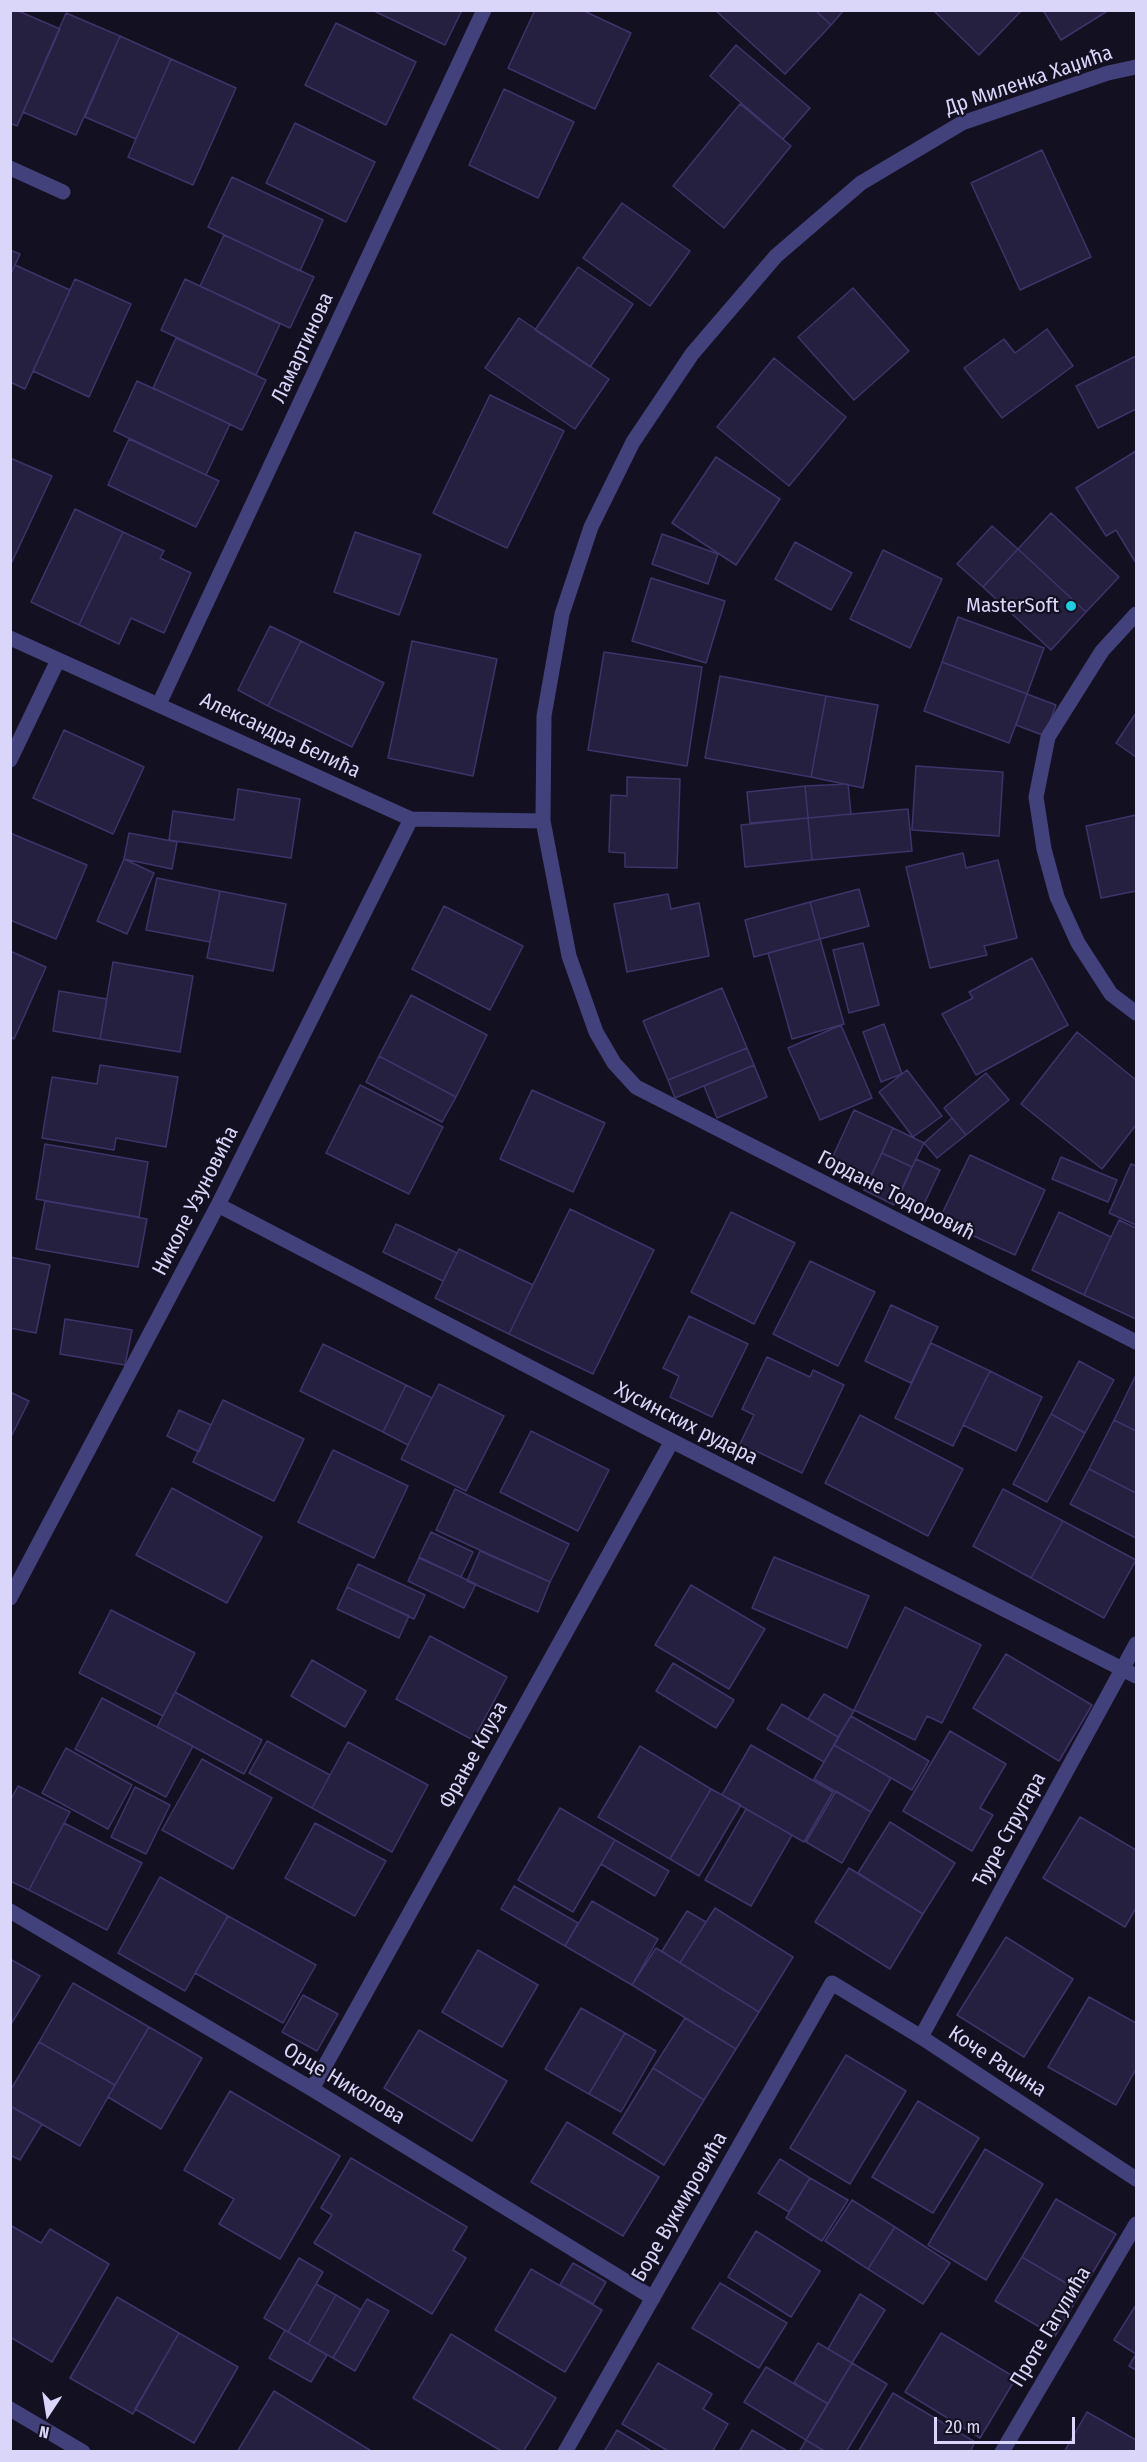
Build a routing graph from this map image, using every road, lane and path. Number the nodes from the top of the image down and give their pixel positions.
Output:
1 (484, 10) edge
2 (1137, 67) edge
3 (10, 168) edge
4 (63, 192) dead end
5 (1137, 614) edge
6 (10, 638) edge
7 (58, 660) junction
8 (159, 704) junction
9 (10, 760) edge
10 (411, 819) junction
11 (543, 821) junction
12 (1137, 1013) edge
13 (636, 1087) joint
14 (218, 1205) junction
15 (1137, 1342) edge
16 (672, 1441) junction
17 (10, 1598) edge
18 (1137, 1644) edge
19 (1122, 1669) junction
20 (1137, 1676) edge
21 (10, 1911) edge
22 (832, 1983) joint
23 (921, 2037) junction
24 (312, 2089) junction
25 (1137, 2179) edge
26 (1137, 2224) edge
27 (653, 2298) junction
28 (10, 2409) edge
29 (82, 2451) edge
30 (565, 2451) edge
31 (1002, 2451) edge

1 - 8 street, Ламартинова
2 - 11 street, Др Миленка Хаџића
3 - 4 street
5 - 12 street
6 - 7 street, Александра Белића
7 - 8 street, Александра Белића
7 - 9 street
8 - 10 street, Александра Белића
10 - 11 street, Александра Белића
10 - 14 street, Николе Узуновића
11 - 13 street, Др Миленка Хаџића
13 - 15 street, Гордане Тодоровић
14 - 16 street, Хусинских рудара
14 - 17 street, Николе Узуновића
16 - 19 street, Хусинских рудара
16 - 24 street, Фрање Клуза
18 - 19 street, Ђуре Стругара
19 - 20 street, Хусинских рудара
19 - 23 street, Ђуре Стругара
21 - 24 street, Орце Николова
22 - 23 street, Коче Рацина
22 - 27 street, Боре Вукмировића
23 - 25 street, Коче Рацина
24 - 27 street, Орце Николова
26 - 31 street, Проте Гагулића
27 - 30 street, Боре Вукмировића
28 - 29 street

